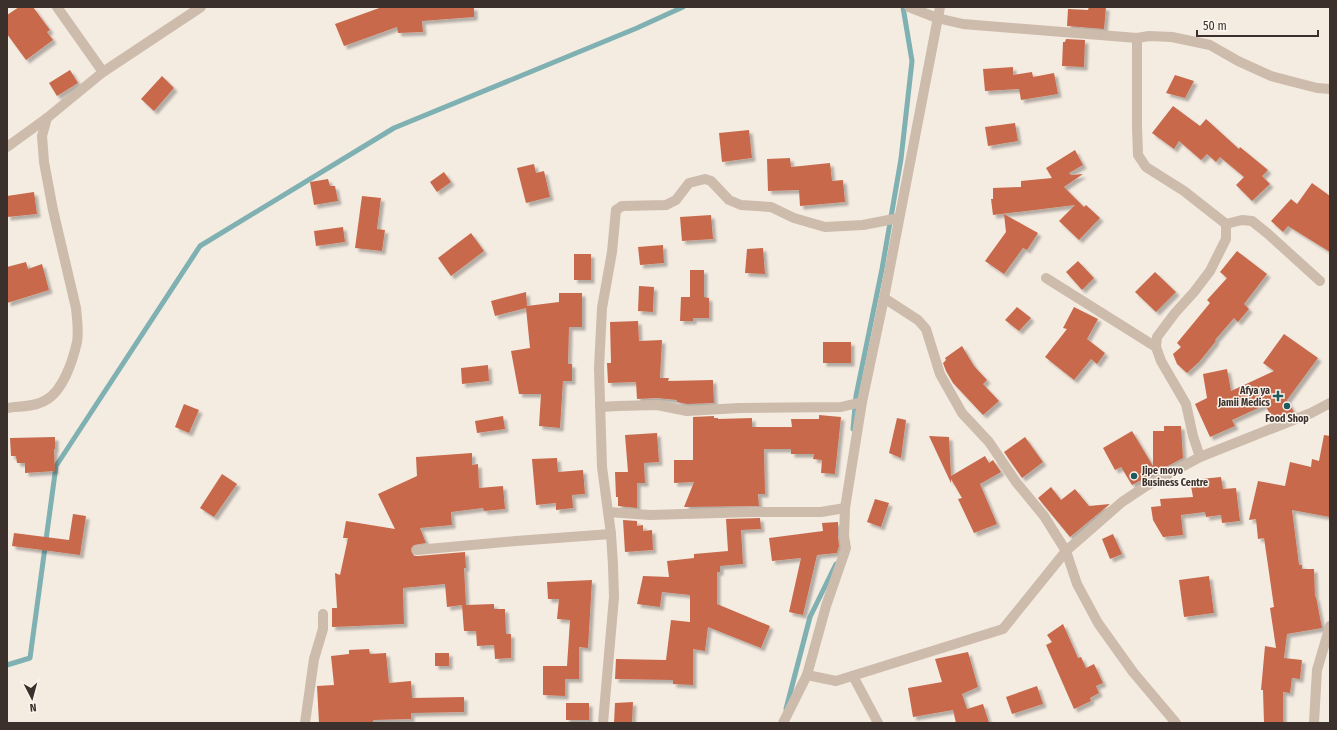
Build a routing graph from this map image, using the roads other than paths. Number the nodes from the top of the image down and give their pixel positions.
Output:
1 (57, 7) edge
2 (201, 7) edge
3 (909, 7) edge
4 (940, 7) edge
5 (937, 18) junction
6 (1137, 38) junction
7 (103, 72) junction
8 (1330, 89) edge
9 (47, 118) junction
10 (7, 147) edge
11 (899, 218) junction
12 (1226, 224) junction
13 (1046, 278) dead end
14 (1320, 281) dead end
15 (884, 298) junction
16 (1156, 347) junction
17 (862, 402) junction
18 (1330, 403) edge
19 (600, 407) junction
20 (7, 408) edge
21 (1200, 457) junction
22 (845, 508) junction
23 (608, 512) junction
24 (611, 534) junction
25 (417, 550) dead end
26 (1066, 551) junction
27 (323, 614) dead end
28 (1330, 626) edge
29 (808, 675) junction
30 (853, 676) junction
31 (305, 723) edge
32 (603, 723) edge
33 (783, 723) edge
34 (878, 723) edge
35 (1176, 723) edge
36 (1314, 723) edge

1 - 7 street
2 - 7 street
3 - 5 street
4 - 5 street
5 - 6 street
5 - 11 street
6 - 8 street
6 - 12 street
7 - 9 street
9 - 10 street
9 - 20 street
11 - 15 street
11 - 19 street
12 - 14 street
12 - 16 street
13 - 16 street
15 - 17 street
15 - 26 street
16 - 21 street
17 - 19 street
17 - 22 street
18 - 21 street
19 - 23 street
21 - 26 street
22 - 23 street
22 - 29 street
23 - 24 street
24 - 25 street
24 - 32 street
26 - 30 street
26 - 35 street
27 - 31 street
28 - 36 street
29 - 30 street
29 - 33 street
30 - 34 street

